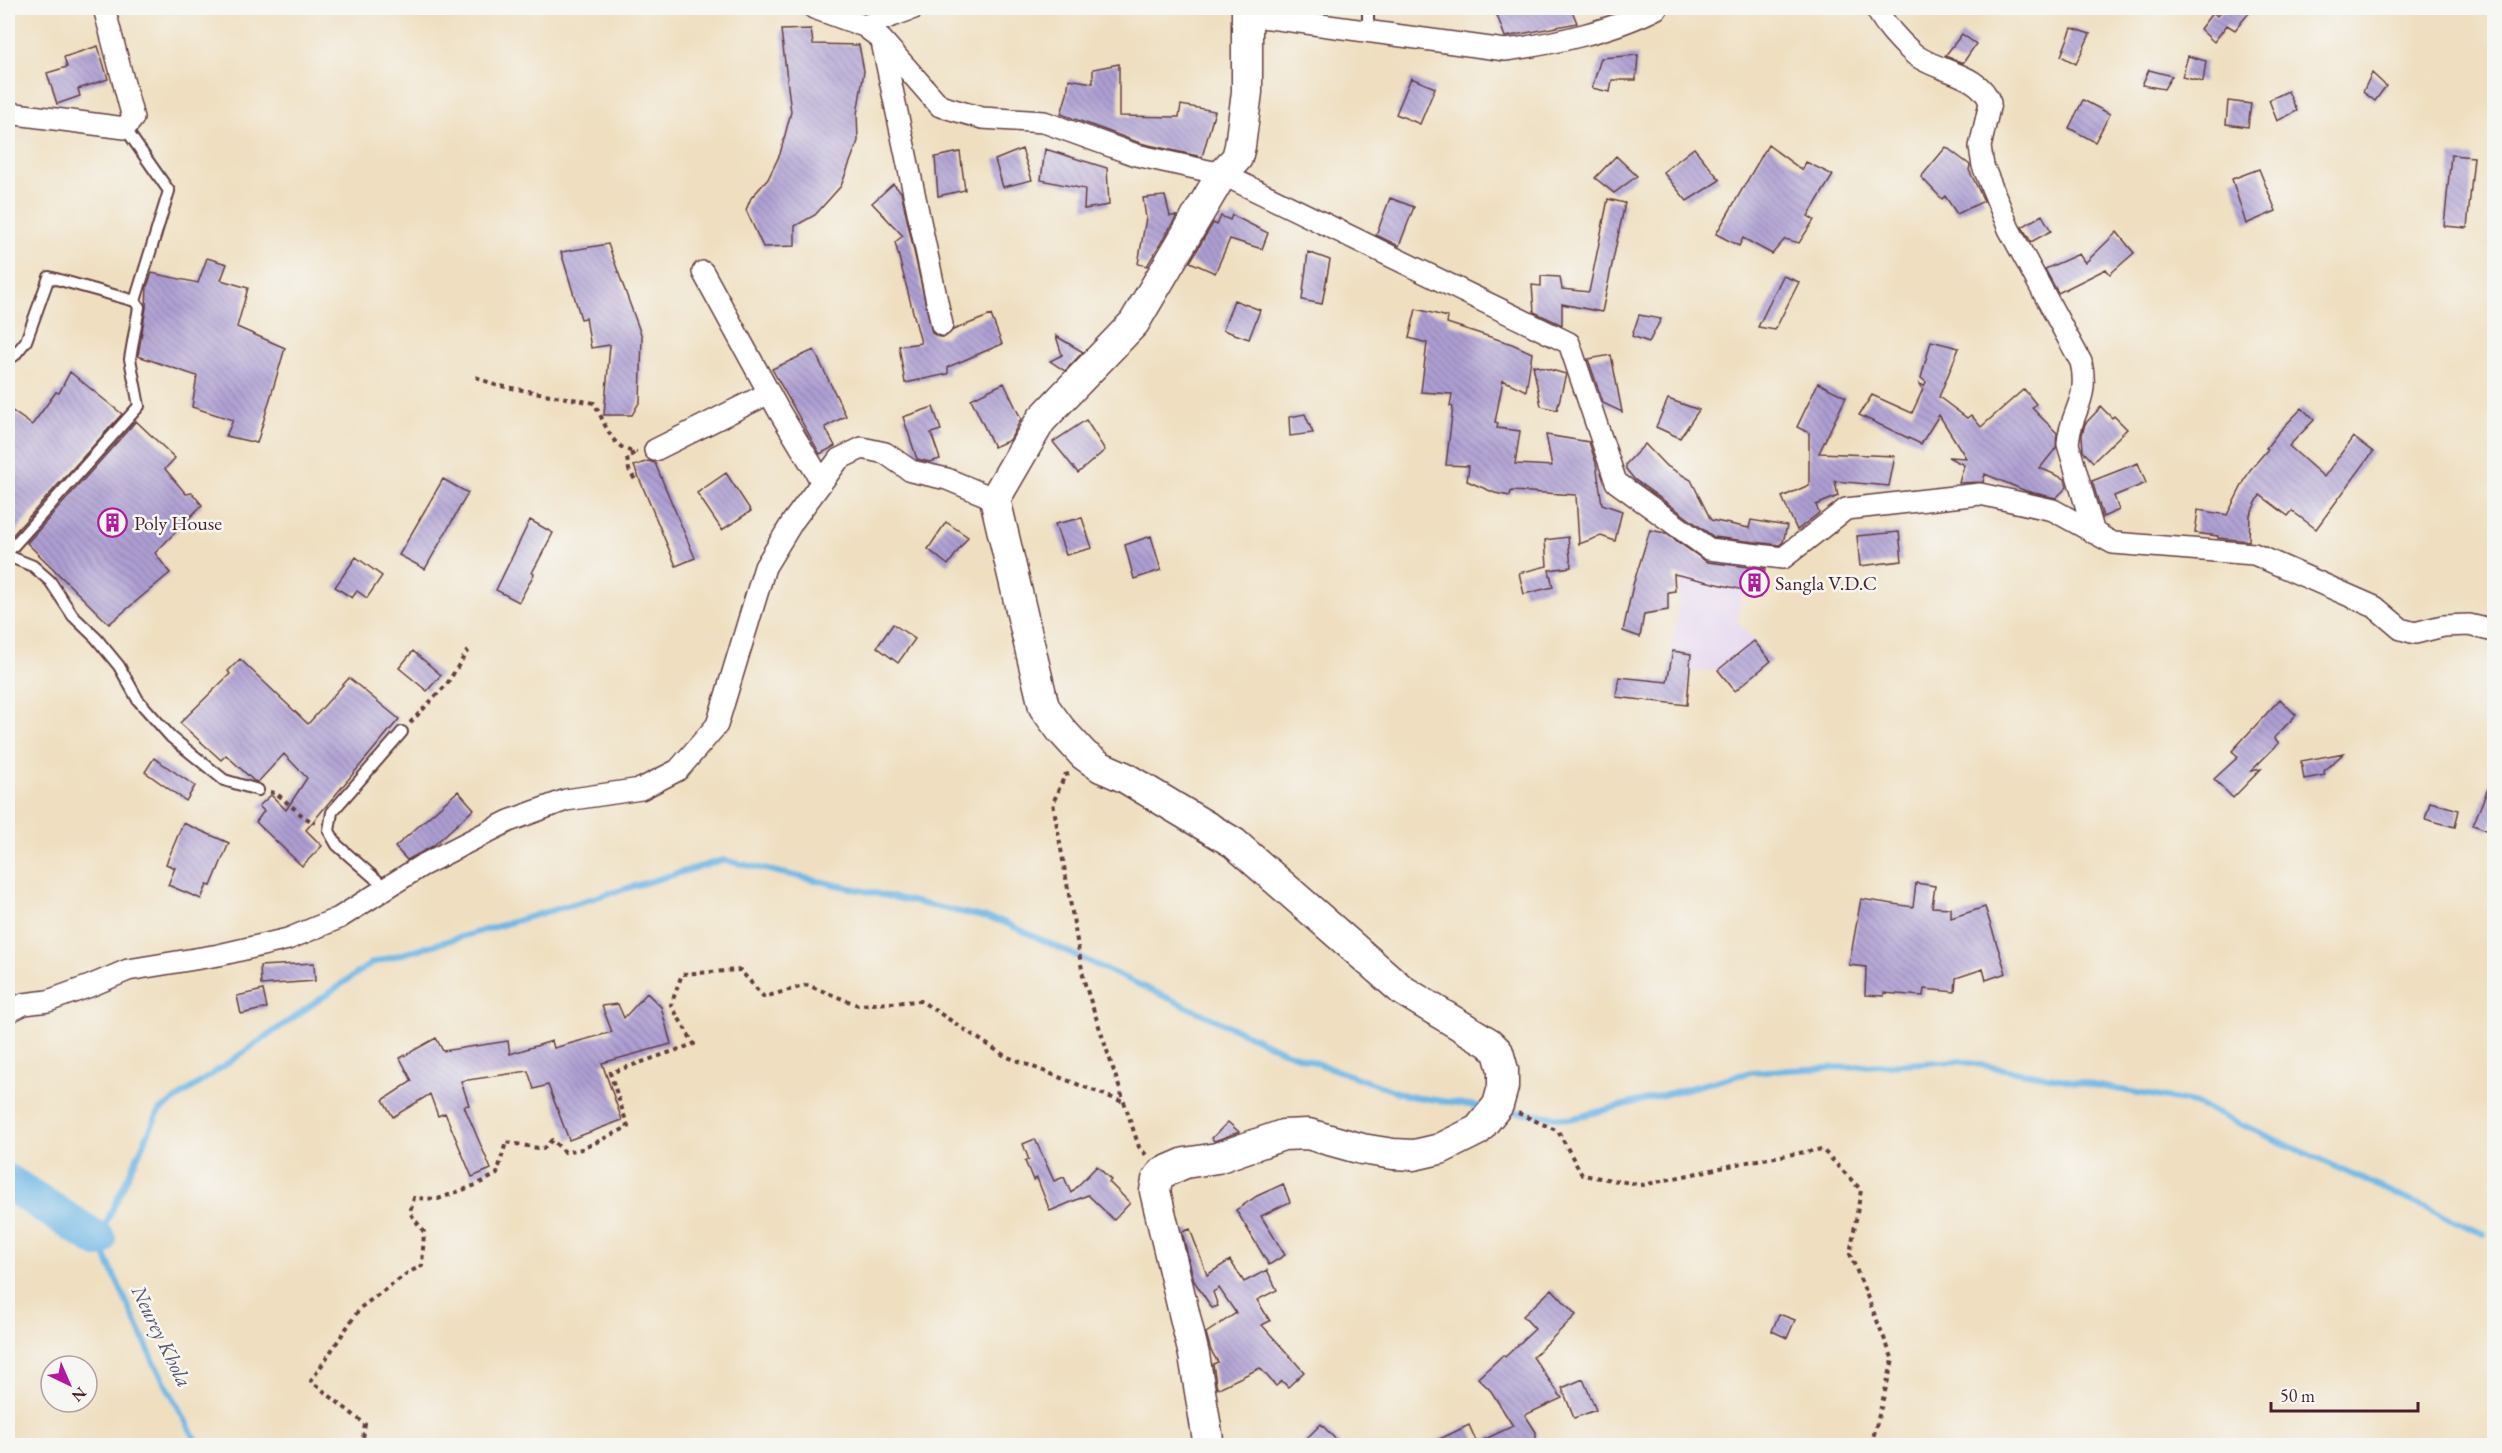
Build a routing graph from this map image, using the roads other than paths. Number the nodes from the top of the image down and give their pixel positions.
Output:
1 (104, 8) edge
2 (814, 8) edge
3 (914, 8) edge
4 (1368, 8) edge
5 (1657, 8) edge
6 (1876, 8) edge
7 (1247, 11) edge
8 (1368, 31) junction
9 (873, 32) junction
10 (8, 113) edge
11 (125, 128) junction
12 (1222, 174) junction
13 (703, 272) dead end
14 (135, 301) junction
15 (942, 325) dead end
16 (14, 356) dead end
17 (769, 393) junction
18 (655, 450) road end
19 (822, 482) junction
20 (995, 499) junction
21 (2094, 533) junction
22 (8, 554) edge
23 (2494, 631) edge
24 (402, 732) road end
25 (258, 790) road end
26 (386, 888) junction
27 (8, 1012) edge
28 (1209, 1446) edge

1 - 11 street
2 - 9 street
3 - 9 street
4 - 8 lane
5 - 8 street
6 - 21 street
7 - 8 street
7 - 12 street
9 - 12 street
9 - 15 street
10 - 11 street
11 - 14 lane
12 - 20 street
12 - 21 street
13 - 17 street
14 - 16 lane
14 - 22 lane
17 - 18 street
17 - 19 street
19 - 20 street
19 - 26 street
20 - 28 street
21 - 23 street
22 - 25 lane
24 - 26 lane
26 - 27 street

